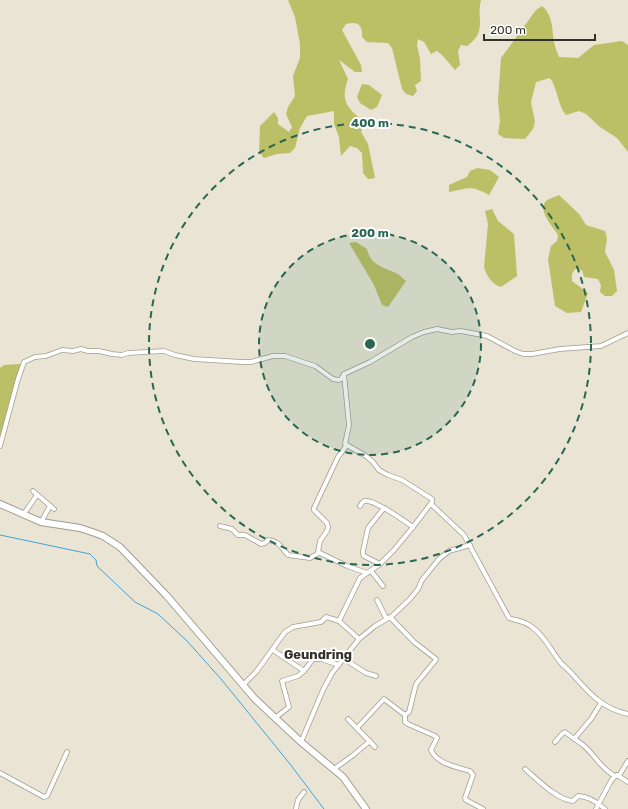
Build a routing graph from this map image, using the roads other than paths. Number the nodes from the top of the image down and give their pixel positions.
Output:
1 (628, 333) edge
2 (344, 374) junction
3 (347, 445) junction
4 (0, 446) edge
5 (33, 491) dead end
6 (37, 495) junction
7 (0, 504) edge
8 (431, 504) junction
9 (50, 506) junction
10 (360, 506) dead end
11 (384, 508) junction
12 (54, 510) dead end
13 (23, 515) junction
14 (41, 522) junction
15 (220, 526) dead end
16 (413, 527) junction
17 (470, 545) junction
18 (319, 553) junction
19 (380, 564) junction
20 (369, 572) junction
21 (383, 586) dead end
22 (377, 600) dead end
23 (388, 618) junction
24 (339, 621) junction
25 (359, 639) junction
26 (273, 650) junction
27 (344, 659) junction
28 (340, 665) junction
29 (304, 671) junction
30 (376, 676) dead end
31 (243, 685) junction
32 (601, 703) junction
33 (628, 714) edge
34 (405, 715) junction
35 (275, 718) junction
36 (348, 719) dead end
37 (357, 728) junction
38 (574, 739) junction
39 (370, 741) junction
40 (301, 742) junction
41 (556, 742) dead end
42 (375, 747) dead end
43 (67, 752) dead end
44 (628, 761) edge
45 (334, 769) junction
46 (525, 769) dead end
47 (0, 773) edge
48 (616, 776) junction
49 (628, 782) edge
50 (304, 792) dead end
51 (599, 804) junction
52 (296, 809) edge
53 (366, 809) edge
54 (483, 809) edge
55 (596, 809) edge
56 (605, 809) edge

1 - 2 street
2 - 3 street
2 - 4 street
3 - 8 street
3 - 18 street
5 - 6 street
6 - 9 street
6 - 13 street
7 - 13 street
8 - 16 street
8 - 17 street
9 - 12 street
9 - 14 street
10 - 11 street
11 - 16 street
11 - 19 street
13 - 14 street
14 - 31 street
15 - 18 street
16 - 19 street
17 - 23 street
17 - 32 street
18 - 20 street
19 - 20 street
20 - 21 street
20 - 24 street
22 - 23 street
23 - 25 street
23 - 34 street
24 - 25 street
24 - 26 street
25 - 27 street
26 - 29 street
26 - 31 street
27 - 28 street
27 - 30 street
28 - 29 street
28 - 40 street
29 - 35 street
31 - 35 street
32 - 33 street
32 - 38 street
34 - 37 street
34 - 54 street
35 - 40 street
36 - 37 street
37 - 39 street
38 - 41 street
38 - 48 street
39 - 42 street
39 - 45 street
40 - 45 street
43 - 47 street
44 - 48 street
45 - 53 street
46 - 51 street
48 - 49 street
48 - 51 street
50 - 52 street
51 - 55 street
51 - 56 street

